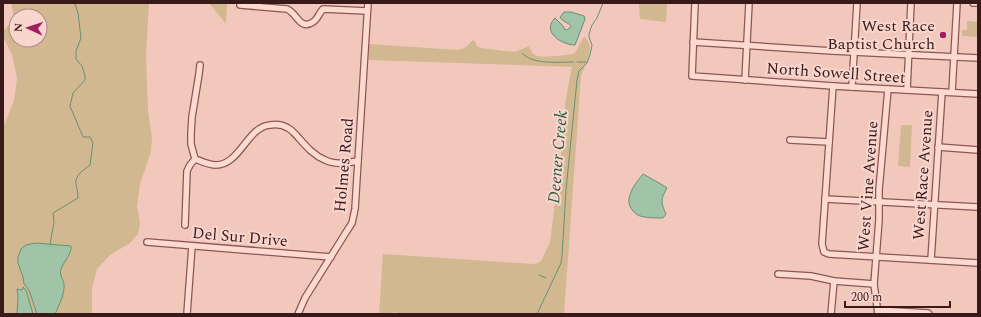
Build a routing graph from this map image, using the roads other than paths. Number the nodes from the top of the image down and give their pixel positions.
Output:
1 (368, 3) edge
2 (695, 3) edge
3 (749, 3) edge
4 (857, 3) edge
5 (911, 3) edge
6 (957, 3) edge
7 (973, 3) edge
8 (978, 3) edge
9 (240, 5) dead end
10 (367, 11) junction
11 (693, 42) junction
12 (747, 45) junction
13 (854, 51) junction
14 (909, 54) junction
15 (955, 57) junction
16 (978, 58) edge
17 (200, 65) dead end
18 (746, 80) junction
19 (833, 86) junction
20 (852, 87) junction
21 (888, 89) junction
22 (907, 90) junction
23 (942, 92) junction
24 (952, 92) junction
25 (978, 94) edge
26 (790, 140) dead end
27 (829, 142) junction
28 (938, 148) junction
29 (978, 150) edge
30 (195, 159) junction
31 (358, 162) junction
32 (825, 200) junction
33 (879, 202) junction
34 (934, 205) junction
35 (978, 207) edge
36 (186, 225) dead end
37 (146, 242) dead end
38 (192, 246) junction
39 (331, 257) junction
40 (876, 257) junction
41 (931, 260) junction
42 (978, 263) edge
43 (778, 274) dead end
44 (834, 281) junction
45 (874, 284) junction
46 (878, 312) edge
47 (187, 314) edge
48 (298, 314) edge
49 (831, 314) edge
50 (929, 314) edge

1 - 10 street, Holmes Road
2 - 11 street
3 - 12 street
4 - 13 street
5 - 14 street
6 - 15 street, West Race Avenue
7 - 8 street
9 - 10 street
10 - 31 street, Holmes Road
11 - 12 street
11 - 18 street, North Sowell Street
12 - 13 street
12 - 18 street
13 - 14 street
13 - 20 street
14 - 15 street
14 - 22 street
15 - 16 street
15 - 24 street, West Race Avenue
17 - 30 street
18 - 19 street, North Sowell Street
19 - 20 street, North Sowell Street
19 - 27 street
20 - 21 street, North Sowell Street
21 - 22 street, North Sowell Street
21 - 33 street, West Vine Avenue
22 - 23 street, North Sowell Street
23 - 24 street, North Sowell Street
23 - 28 street, West Race Avenue
24 - 25 street, North Sowell Street
26 - 27 street
27 - 32 street
28 - 29 street
28 - 34 street, West Race Avenue
30 - 31 street
30 - 36 street
31 - 39 street, Holmes Road
32 - 33 street
32 - 40 street
33 - 34 street
33 - 40 street, West Vine Avenue
34 - 35 street
34 - 41 street, West Race Avenue
37 - 38 street, Del Sur Drive
38 - 39 street, Del Sur Drive
38 - 47 street
39 - 48 street, Holmes Road
40 - 41 street
40 - 45 street, West Vine Avenue
41 - 42 street
43 - 44 street
44 - 45 street
44 - 49 street
45 - 46 street, West Vine Avenue
46 - 50 street

